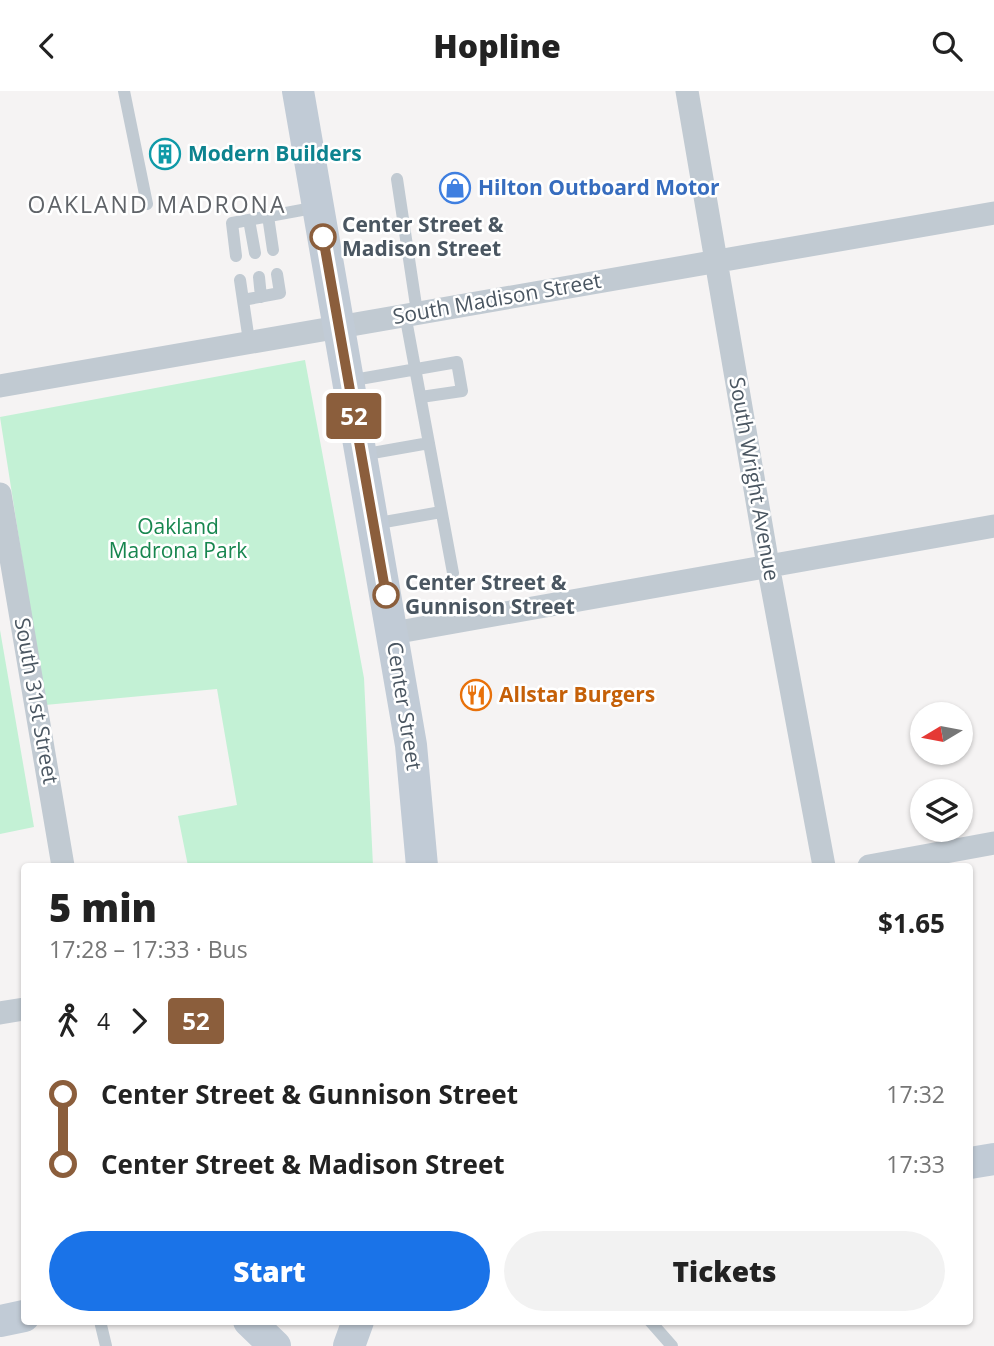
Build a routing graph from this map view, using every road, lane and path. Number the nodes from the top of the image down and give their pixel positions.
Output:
1 (124, 91) edge
2 (298, 91) edge
3 (687, 91) edge
4 (397, 179) dead end
5 (147, 204) dead end
6 (318, 207) junction
7 (994, 213) edge
8 (268, 216) junction
9 (250, 220) junction
10 (273, 250) dead end
11 (255, 253) dead end
12 (236, 256) dead end
13 (718, 262) junction
14 (277, 274) dead end
15 (259, 277) dead end
16 (240, 280) dead end
17 (261, 297) junction
18 (243, 300) junction
19 (411, 313) junction
20 (338, 325) junction
21 (249, 341) junction
22 (416, 371) junction
23 (347, 381) junction
24 (0, 386) edge
25 (421, 397) junction
26 (429, 443) junction
27 (361, 455) junction
28 (0, 494) edge
29 (442, 512) junction
30 (373, 524) junction
31 (994, 526) edge
32 (5, 543) edge
33 (768, 565) junction
34 (453, 573) dead end
35 (393, 633) junction
36 (994, 843) edge
37 (62, 863) edge
38 (422, 863) edge
39 (823, 863) edge
40 (885, 863) edge
41 (21, 1010) edge
42 (0, 1013) edge
43 (994, 1159) edge
44 (973, 1162) edge
45 (21, 1317) edge
46 (0, 1321) edge
47 (101, 1325) edge
48 (253, 1325) edge
49 (357, 1325) edge
50 (654, 1325) edge
51 (106, 1346) edge
52 (275, 1346) edge
53 (349, 1346) edge
54 (672, 1346) edge

1 - 5 lane
2 - 6 main road, Center Street
3 - 13 street, South Wright Avenue
4 - 19 lane
6 - 8 lane
6 - 20 main road, Center Street
7 - 13 street, South Madison Street
8 - 9 lane
8 - 10 lane
9 - 11 lane
9 - 12 lane
13 - 19 street, South Madison Street
13 - 33 street, South Wright Avenue
14 - 17 lane
15 - 17 lane
16 - 18 lane
17 - 18 lane
18 - 21 lane
19 - 20 street, South Madison Street
19 - 22 lane
20 - 21 street, South Madison Street
20 - 23 main road, Center Street
21 - 24 street, South Madison Street
22 - 23 lane
22 - 25 lane
22 - 25 lane
23 - 27 main road, Center Street
25 - 26 lane
26 - 27 lane
26 - 29 lane
27 - 30 main road, Center Street
28 - 32 street, South 31st Street
29 - 30 lane
29 - 34 lane
30 - 35 main road, Center Street
31 - 33 street
32 - 37 street, South 31st Street
33 - 35 street
33 - 39 street, South Wright Avenue
35 - 38 main road, Center Street
36 - 40 street
41 - 42 street
43 - 44 main road
45 - 46 main road
47 - 51 lane
48 - 52 main road
49 - 53 main road
50 - 54 lane

